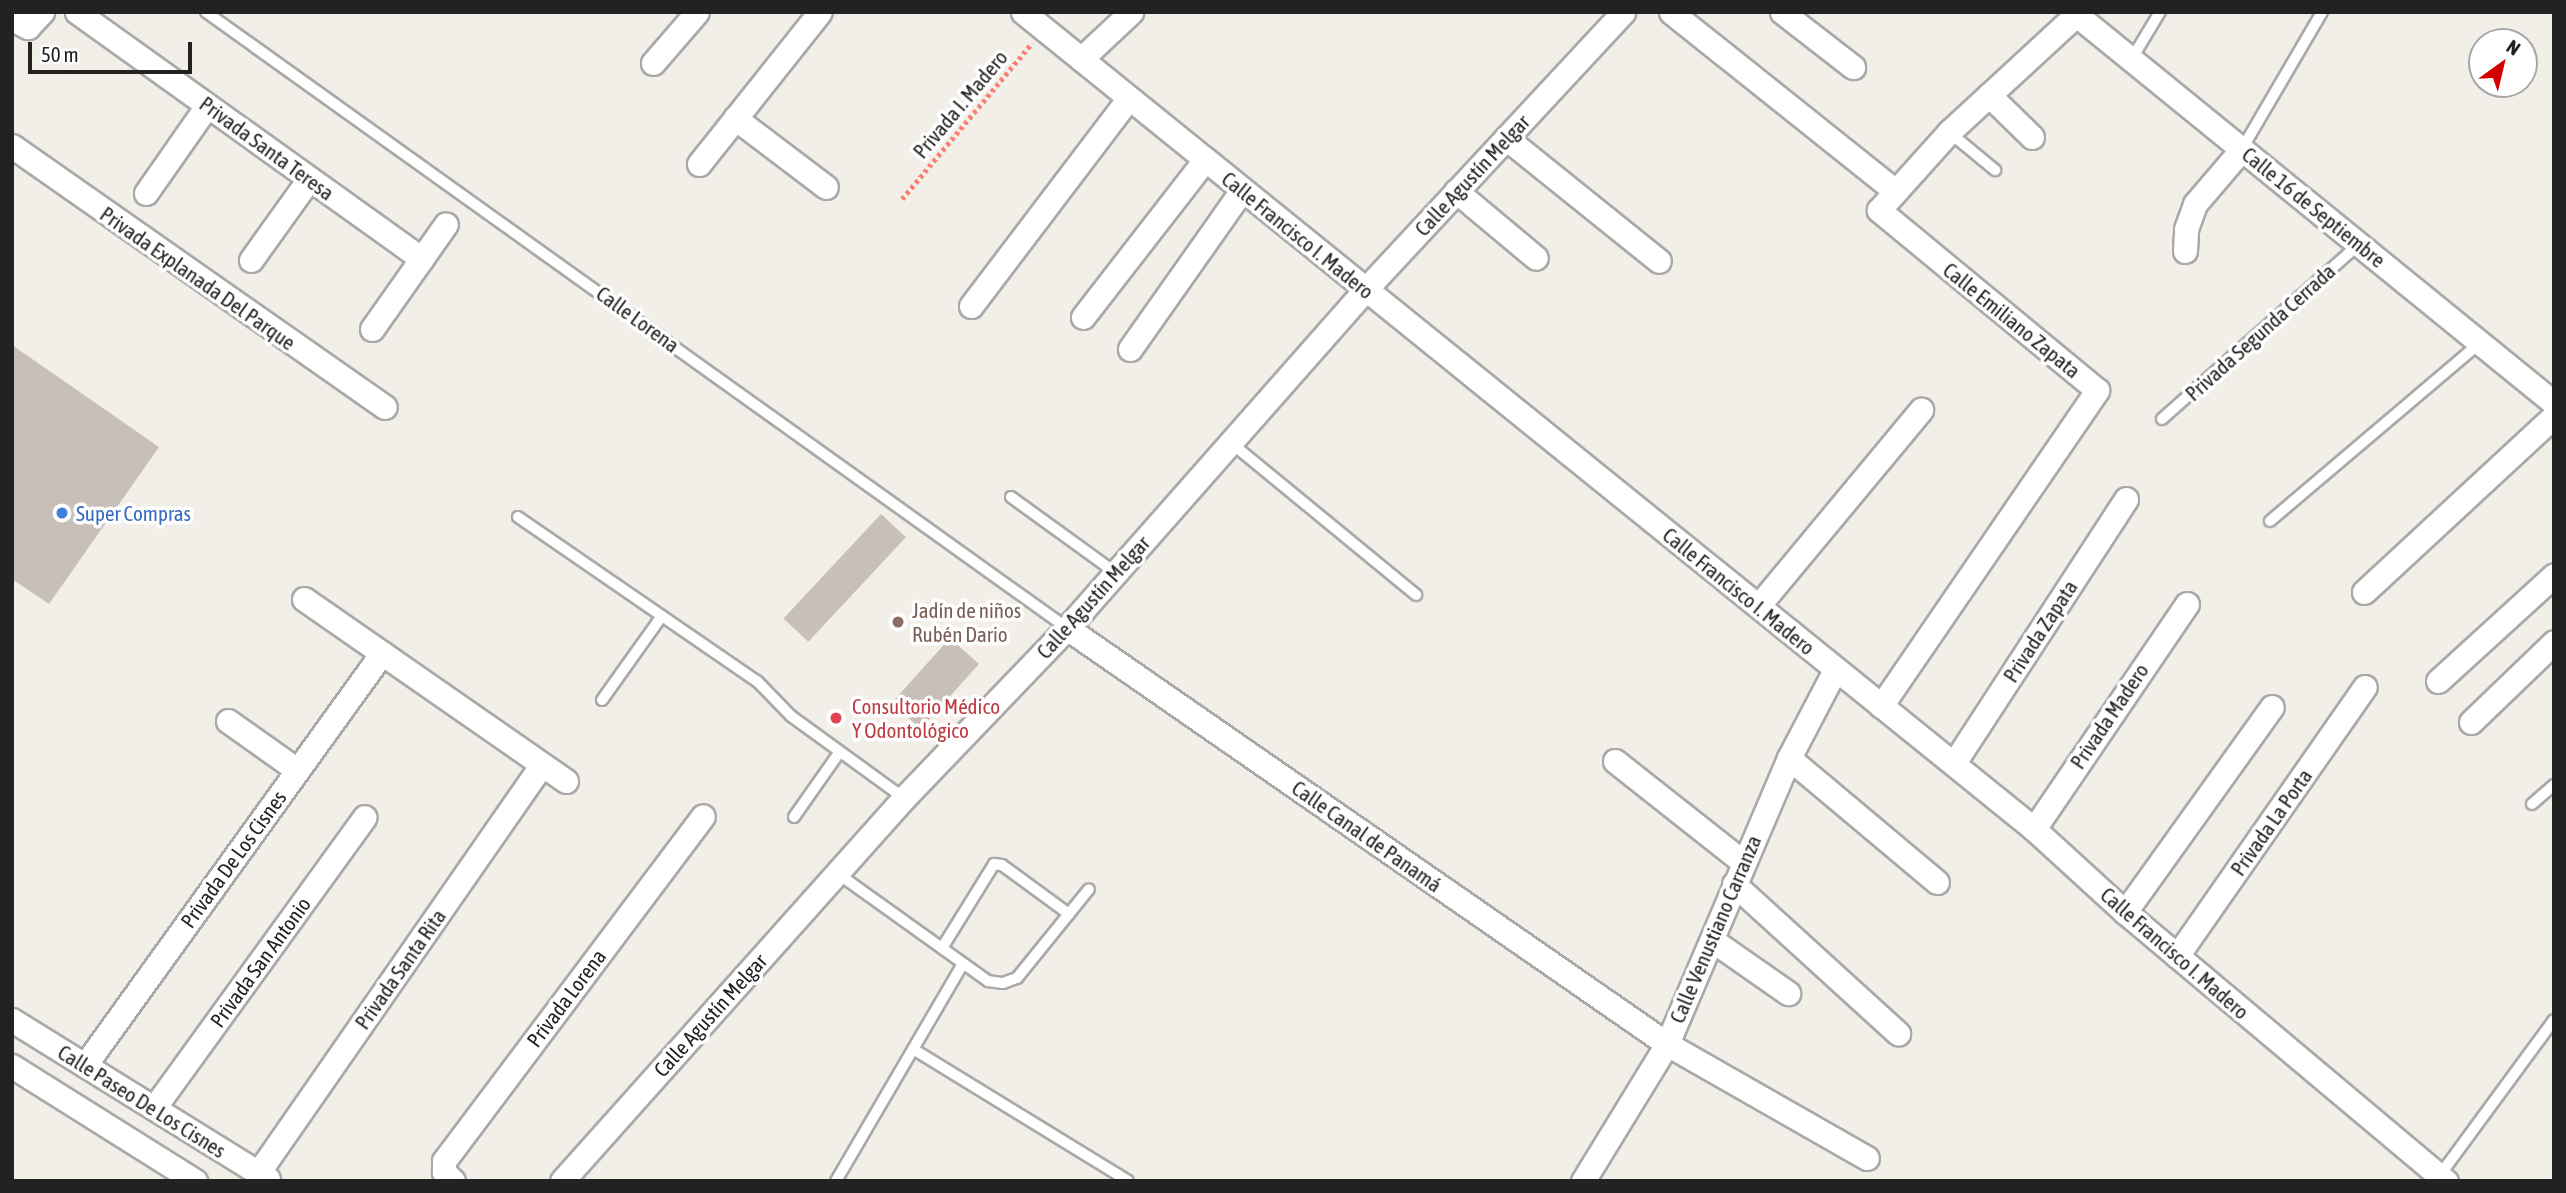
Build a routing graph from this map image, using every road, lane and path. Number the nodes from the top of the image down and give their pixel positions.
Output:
1 (42, 12) edge
2 (77, 12) edge
3 (206, 12) edge
4 (697, 12) edge
5 (820, 12) edge
6 (1023, 12) edge
7 (1131, 12) edge
8 (1623, 12) edge
9 (1671, 12) edge
10 (1782, 12) edge
11 (2160, 12) edge
12 (2322, 12) edge
13 (2074, 13) edge
14 (12, 19) edge
15 (1044, 29) junction
16 (1081, 60) junction
17 (2131, 60) junction
18 (653, 63) dead end
19 (1853, 67) dead end
20 (1989, 95) junction
21 (1129, 99) junction
22 (207, 106) junction
23 (735, 118) junction
24 (1949, 132) junction
25 (2032, 137) dead end
26 (1506, 138) junction
27 (12, 146) edge
28 (2242, 149) junction
29 (1205, 160) junction
30 (699, 164) dead end
31 (1995, 170) dead end
32 (309, 178) junction
33 (826, 187) dead end
34 (1242, 190) junction
35 (1894, 190) junction
36 (1456, 191) junction
37 (146, 193) dead end
38 (902, 199) dead end
39 (446, 224) dead end
40 (2359, 244) junction
41 (2185, 251) dead end
42 (1536, 258) dead end
43 (422, 259) junction
44 (251, 260) dead end
45 (1659, 261) dead end
46 (1365, 290) junction
47 (971, 306) dead end
48 (1083, 317) dead end
49 (372, 329) dead end
50 (2480, 343) junction
51 (1130, 349) dead end
52 (2554, 403) edge
53 (385, 407) dead end
54 (1921, 410) dead end
55 (2554, 416) edge
56 (2162, 419) dead end
57 (1230, 442) junction
58 (1011, 498) dead end
59 (2126, 499) dead end
60 (517, 517) dead end
61 (2270, 521) dead end
62 (1116, 573) junction
63 (2554, 575) edge
64 (2364, 592) dead end
65 (1416, 595) dead end
66 (304, 598) dead end
67 (2187, 604) dead end
68 (1759, 606) junction
69 (662, 616) junction
70 (1067, 628) junction
71 (2554, 642) edge
72 (382, 653) junction
73 (1835, 670) junction
74 (2438, 681) dead end
75 (2365, 687) dead end
76 (602, 700) dead end
77 (1881, 706) junction
78 (2272, 707) dead end
79 (228, 721) dead end
80 (2471, 722) dead end
81 (839, 753) junction
82 (1788, 758) junction
83 (1615, 761) dead end
84 (1954, 764) junction
85 (542, 765) junction
86 (297, 770) junction
87 (566, 781) dead end
88 (2554, 785) edge
89 (904, 797) junction
90 (2532, 804) dead end
91 (703, 816) dead end
92 (365, 817) dead end
93 (794, 817) dead end
94 (2034, 829) junction
95 (1743, 862) junction
96 (837, 873) junction
97 (1937, 882) dead end
98 (1734, 884) junction
99 (1088, 889) dead end
100 (2124, 912) junction
101 (1069, 914) junction
102 (1712, 940) junction
103 (942, 948) junction
104 (2177, 956) junction
105 (963, 964) junction
106 (1788, 993) dead end
107 (12, 1020) edge
108 (2554, 1020) edge
109 (1898, 1033) dead end
110 (1667, 1044) junction
111 (914, 1049) junction
112 (85, 1065) junction
113 (12, 1066) edge
114 (154, 1108) junction
115 (1867, 1158) dead end
116 (265, 1177) edge
117 (2443, 1178) edge
118 (195, 1181) edge
119 (453, 1181) edge
120 (562, 1181) edge
121 (836, 1181) edge
122 (1128, 1181) edge
123 (1583, 1181) edge

1 - 14 street
2 - 22 street, Privada Santa Teresa
3 - 70 lane, Calle Lorena
4 - 18 street
5 - 23 street
6 - 15 street, Calle Francisco I. Madero
7 - 16 street
8 - 26 street, Calle Agustín Melgar
9 - 35 street
10 - 19 street
11 - 17 lane
12 - 28 lane
13 - 17 street, Calle 16 de Septiembre
13 - 20 street, Calle Emiliano Zapata
15 - 16 street, Calle Francisco I. Madero
15 - 38 path, Privada I. Madero
16 - 21 street, Calle Francisco I. Madero
17 - 28 street, Calle 16 de Septiembre
20 - 24 street, Calle Emiliano Zapata
20 - 25 street
21 - 29 street, Calle Francisco I. Madero
21 - 47 street
22 - 32 street, Privada Santa Teresa
22 - 37 street
23 - 30 street
23 - 33 street
24 - 31 lane
24 - 35 street, Calle Emiliano Zapata
26 - 36 street, Calle Agustín Melgar
26 - 45 street
27 - 53 street, Privada Explanada Del Parque
28 - 40 street, Calle 16 de Septiembre
28 - 41 street
29 - 34 street, Calle Francisco I. Madero
29 - 48 street
32 - 43 street, Privada Santa Teresa
32 - 44 street
34 - 46 street, Calle Francisco I. Madero
34 - 51 street
35 - 77 street, Calle Emiliano Zapata
36 - 42 street
36 - 46 street, Calle Agustín Melgar
39 - 43 street
40 - 50 street, Calle 16 de Septiembre
40 - 56 lane, Privada Segunda Cerrada
43 - 49 street
46 - 57 street, Calle Agustín Melgar
46 - 68 street, Calle Francisco I. Madero
50 - 52 street, Calle 16 de Septiembre
50 - 61 lane
54 - 68 street
55 - 64 street
57 - 62 street, Calle Agustín Melgar
57 - 65 lane
58 - 62 lane
59 - 84 street, Privada Zapata
60 - 69 lane
62 - 70 street, Calle Agustín Melgar
63 - 74 street
66 - 72 street
67 - 94 street, Privada Madero
68 - 73 street, Calle Francisco I. Madero
69 - 76 lane
69 - 81 lane
70 - 89 street, Calle Agustín Melgar
70 - 110 street, Calle Canal de Panamá
71 - 80 street
72 - 85 street
72 - 86 street, Privada De Los Cisnes
73 - 77 street, Calle Francisco I. Madero
73 - 82 street, Calle Venustiano Carranza
75 - 104 street, Privada La Porta
77 - 84 street, Calle Francisco I. Madero
78 - 100 street
79 - 86 street
81 - 89 lane
81 - 93 lane
82 - 95 street, Calle Venustiano Carranza
82 - 97 street
83 - 95 street
84 - 94 street, Calle Francisco I. Madero
85 - 87 street
85 - 116 street, Privada Santa Rita
86 - 112 street, Privada De Los Cisnes
88 - 90 lane
89 - 96 street, Calle Agustín Melgar
91 - 119 street, Privada Lorena
92 - 114 street, Privada San Antonio
94 - 100 street, Calle Francisco I. Madero
95 - 98 street, Calle Venustiano Carranza
96 - 103 lane
96 - 120 street, Calle Agustín Melgar
98 - 102 street, Calle Venustiano Carranza
98 - 109 street
99 - 101 lane
100 - 104 street, Calle Francisco I. Madero
101 - 103 lane
101 - 105 lane
102 - 106 street
102 - 110 street, Calle Venustiano Carranza
103 - 105 lane
104 - 117 street, Calle Francisco I. Madero
105 - 111 lane
107 - 112 street, Calle Paseo De Los Cisnes
108 - 117 lane
110 - 115 street, Calle Canal de Panamá
110 - 123 street, Calle Venustiano Carranza
111 - 121 lane
111 - 122 lane
112 - 114 street, Calle Paseo De Los Cisnes
113 - 118 street, Calle Paseo De Los Cisnes
114 - 116 street, Calle Paseo De Los Cisnes

